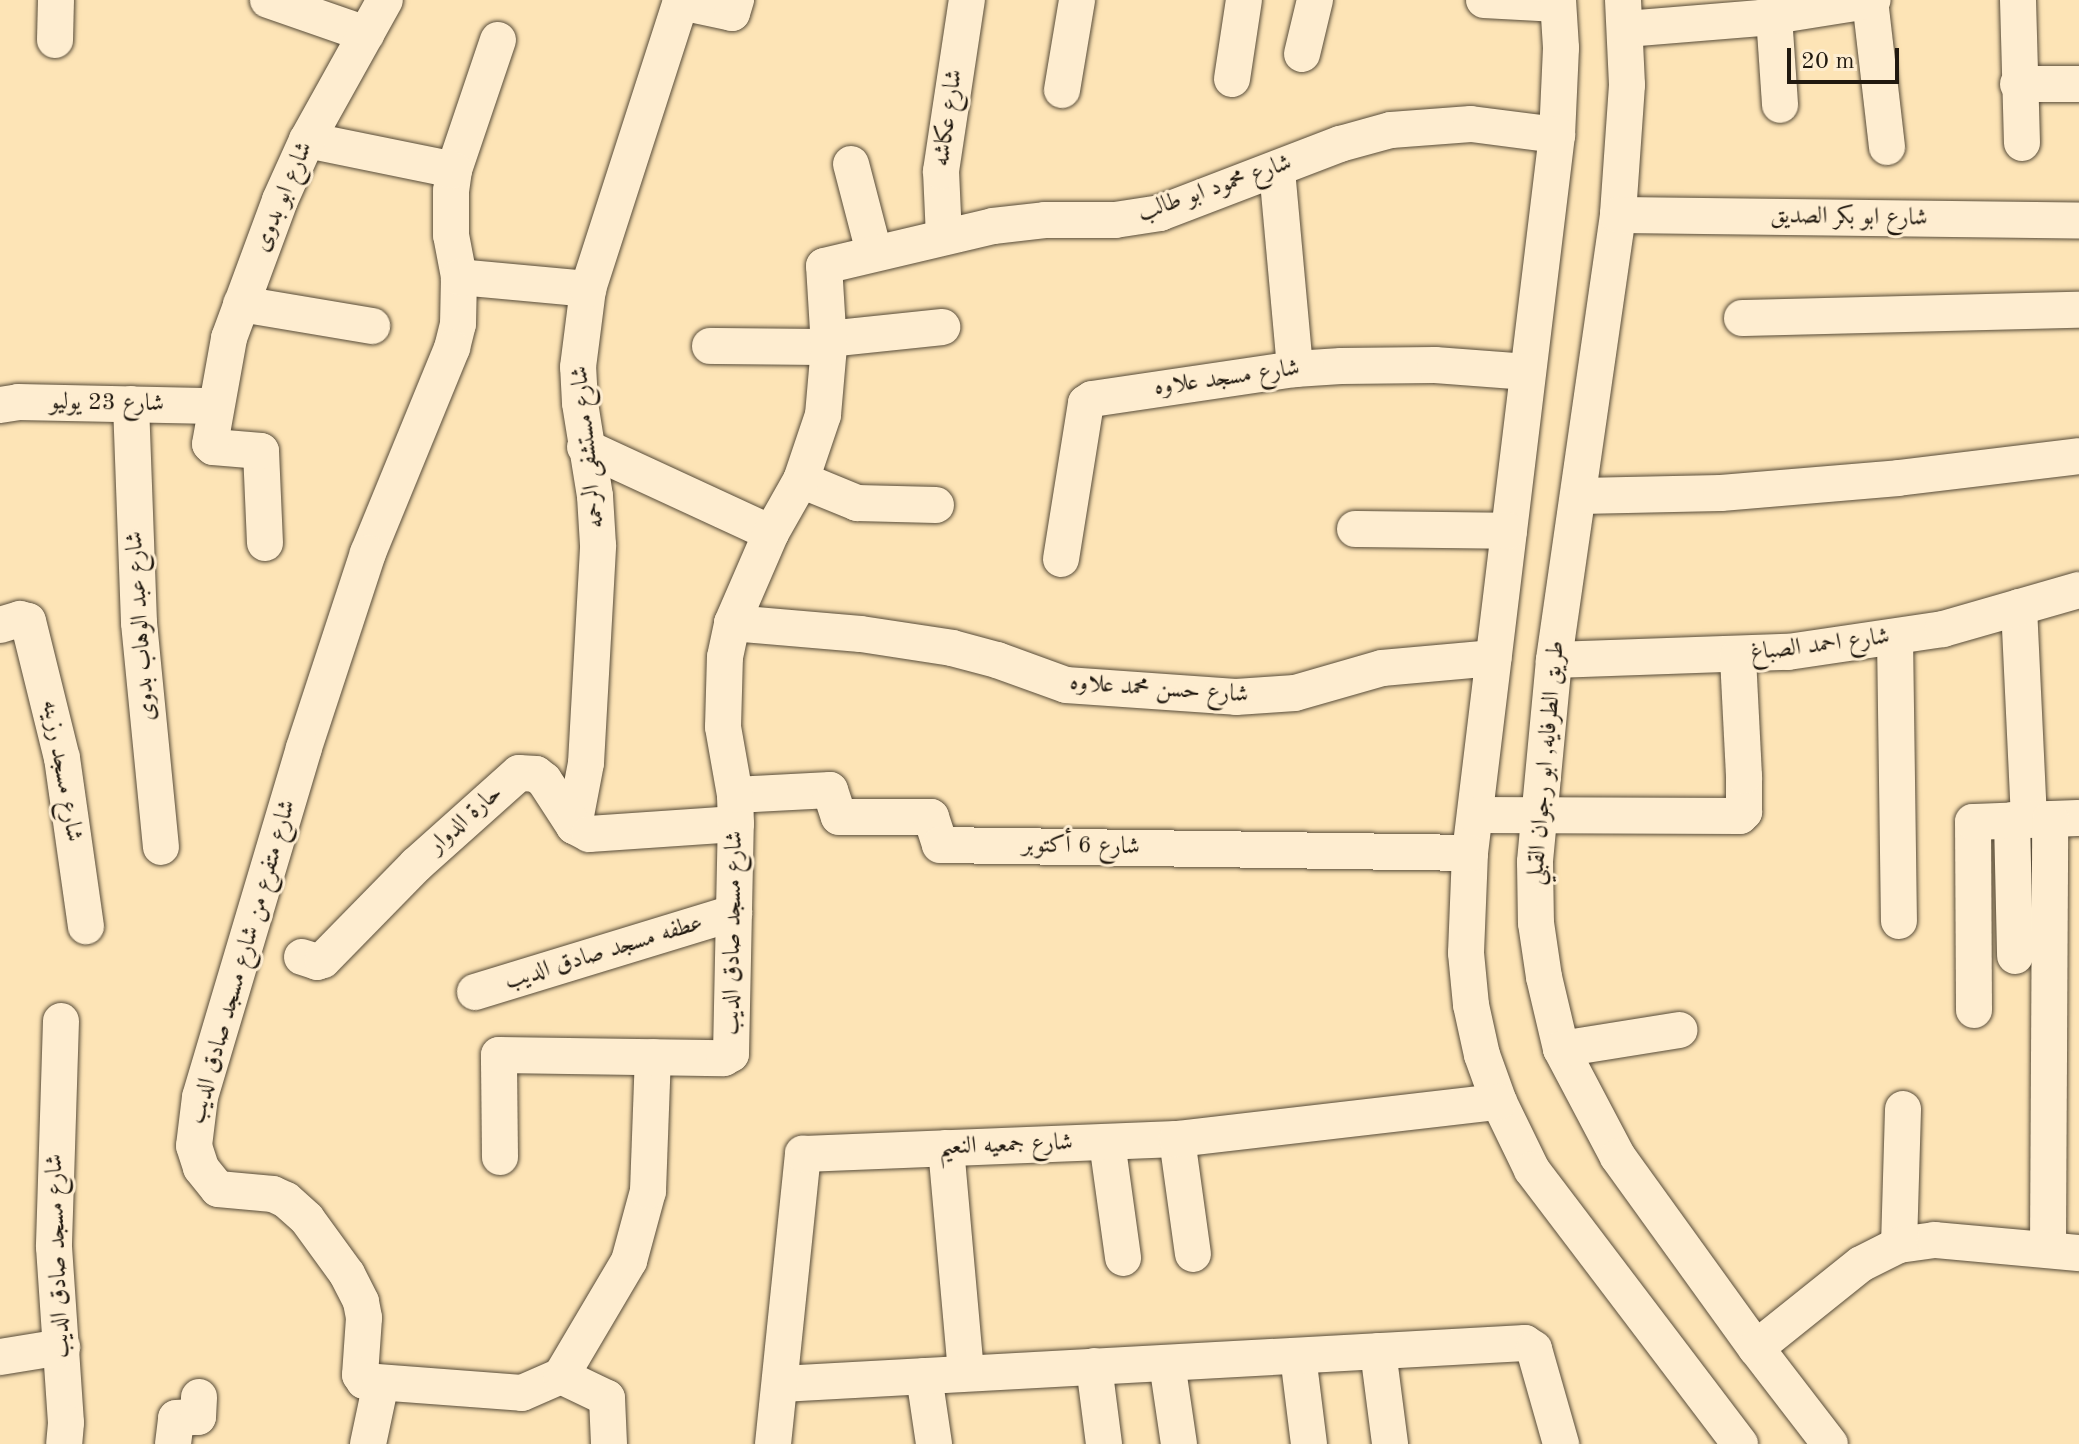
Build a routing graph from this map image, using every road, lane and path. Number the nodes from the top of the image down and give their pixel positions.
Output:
1 (56, 0) edge
2 (268, 0) edge
3 (385, 0) edge
4 (736, 0) edge
5 (967, 0) edge
6 (1077, 0) edge
7 (1244, 0) edge
8 (1315, 0) edge
9 (1484, 0) edge
10 (1871, 0) edge
11 (2018, 0) edge
12 (1558, 2) edge
13 (1824, 4) edge
14 (1765, 11) edge
15 (1624, 15) edge
16 (366, 34) junction
17 (55, 40) dead end
18 (498, 40) dead end
19 (1302, 54) dead end
20 (1232, 79) dead end
21 (2018, 84) junction
22 (2079, 84) edge
23 (1062, 90) dead end
24 (1780, 105) dead end
25 (1557, 135) junction
26 (307, 140) junction
27 (2022, 143) dead end
28 (1887, 147) dead end
29 (851, 164) dead end
30 (454, 170) junction
31 (1277, 170) junction
32 (1618, 215) junction
33 (2079, 221) edge
34 (944, 237) junction
35 (874, 252) junction
36 (824, 266) joint
37 (459, 277) junction
38 (588, 289) junction
39 (241, 304) junction
40 (2079, 310) edge
41 (1742, 318) dead end
42 (372, 326) dead end
43 (942, 327) dead end
44 (828, 343) junction
45 (710, 346) dead end
46 (1295, 369) junction
47 (1528, 372) junction
48 (131, 404) junction
49 (0, 405) edge
50 (215, 406) junction
51 (585, 447) junction
52 (2079, 456) edge
53 (801, 480) junction
54 (1580, 496) junction
55 (936, 505) dead end
56 (1355, 529) dead end
57 (1509, 531) junction
58 (771, 533) junction
59 (265, 543) dead end
60 (1061, 559) dead end
61 (2079, 590) edge
62 (2019, 607) junction
63 (13, 622) edge
64 (732, 623) junction
65 (1895, 637) junction
66 (1738, 656) junction
67 (1494, 658) junction
68 (1554, 660) junction
69 (736, 809) junction
70 (1475, 815) junction
71 (1539, 816) junction
72 (2043, 819) edge
73 (574, 826) junction
74 (161, 847) dead end
75 (1470, 853) junction
76 (734, 913) junction
77 (1899, 921) dead end
78 (86, 926) dead end
79 (2015, 956) dead end
80 (302, 957) dead end
81 (475, 992) dead end
82 (1974, 1010) dead end
83 (61, 1021) dead end
84 (1679, 1030) dead end
85 (1561, 1049) junction
86 (653, 1057) junction
87 (1499, 1102) junction
88 (1903, 1109) dead end
89 (1177, 1139) junction
90 (1107, 1142) junction
91 (946, 1148) junction
92 (500, 1157) dead end
93 (1899, 1245) junction
94 (2064, 1251) edge
95 (1193, 1254) dead end
96 (1123, 1258) dead end
97 (62, 1347) junction
98 (1756, 1348) junction
99 (1378, 1351) junction
100 (1298, 1356) junction
101 (0, 1357) edge
102 (1167, 1363) junction
103 (1094, 1366) junction
104 (966, 1373) junction
105 (561, 1376) junction
106 (924, 1376) junction
107 (381, 1383) junction
108 (781, 1384) junction
109 (199, 1397) dead end
110 (1554, 1442) edge
111 (64, 1444) edge
112 (173, 1444) edge
113 (368, 1444) edge
114 (609, 1444) edge
115 (773, 1444) edge
116 (934, 1444) edge
117 (1104, 1444) edge
118 (1179, 1444) edge
119 (1309, 1444) edge
120 (1390, 1444) edge
121 (1740, 1444) edge
122 (1830, 1444) edge

1 - 17 street
2 - 16 street
3 - 16 street, شارع ابو بدوى
4 - 38 street, شارع مستشفى الرحمه
5 - 34 street, شارع عكاشه
6 - 23 street
7 - 20 street
8 - 19 street
9 - 12 street
10 - 13 street
10 - 28 street
11 - 21 street
12 - 25 street
13 - 14 street
14 - 15 street
14 - 24 street
15 - 32 street, طريق الطرفايه, ابو رجوان القبلي
16 - 26 street, شارع ابو بدوى
18 - 30 street, شارع متفرع من شارع مسجد صادق الديب
21 - 22 street
21 - 27 street
25 - 31 street, شارع محمود ابو طالب
25 - 47 street
26 - 30 street
26 - 39 street, شارع ابو بدوى
29 - 35 street
30 - 37 street, شارع متفرع من شارع مسجد صادق الديب
31 - 34 street, شارع محمود ابو طالب
31 - 46 street
32 - 33 street, شارع ابو بكر الصديق
32 - 54 street, طريق الطرفايه, ابو رجوان القبلي
34 - 35 street, شارع محمود ابو طالب
35 - 36 street, شارع محمود ابو طالب
36 - 44 street, شارع مسجد صادق الديب
37 - 38 street
37 - 107 street, شارع متفرع من شارع مسجد صادق الديب
38 - 51 street, شارع مستشفى الرحمه
39 - 42 street
39 - 50 street, شارع ابو بدوى
40 - 41 street
43 - 44 street
44 - 45 street
44 - 53 street, شارع مسجد صادق الديب
46 - 47 street, شارع مسجد علاوه
46 - 60 street, شارع مسجد علاوه
47 - 57 street
48 - 49 street, شارع 23 يوليو
48 - 50 street, شارع 23 يوليو
48 - 74 street, شارع عبد الوهاب بدوى
50 - 59 street, شارع ابو بدوى
51 - 58 street
51 - 73 street, شارع مستشفى الرحمه
52 - 54 street
53 - 55 street
53 - 58 street, شارع مسجد صادق الديب
54 - 68 street, طريق الطرفايه, ابو رجوان القبلي
56 - 57 street
57 - 67 street
58 - 64 street, شارع مسجد صادق الديب
61 - 62 street, شارع احمد الصباغ
62 - 65 street, شارع احمد الصباغ
62 - 72 street
63 - 78 street, شارع مسجد رزينه
64 - 67 street, شارع حسن محمد علاوه
64 - 69 street, شارع مسجد صادق الديب
65 - 66 street, شارع احمد الصباغ
65 - 77 street
66 - 68 street, شارع احمد الصباغ
66 - 71 street
67 - 70 street
68 - 71 street, طريق الطرفايه, ابو رجوان القبلي
69 - 73 street
69 - 75 street, شارع 6 أكتوبر
69 - 76 street, شارع مسجد صادق الديب
70 - 71 street
70 - 75 street
71 - 85 street, طريق الطرفايه, ابو رجوان القبلي
72 - 79 street
72 - 82 street
72 - 94 street
73 - 80 street, حارة الدوار
75 - 87 street
76 - 81 street, عطفه مسجد صادق الديب
76 - 86 street, شارع مسجد صادق الديب
83 - 97 street, شارع مسجد صادق الديب
84 - 85 street
85 - 98 street, طريق الطرفايه, ابو رجوان القبلي
86 - 92 street, شارع مسجد صادق الديب
86 - 105 street
87 - 89 street, شارع جمعيه النعيم
87 - 121 street
88 - 93 street
89 - 90 street, شارع جمعيه النعيم
89 - 95 street
90 - 91 street, شارع جمعيه النعيم
90 - 96 street
91 - 104 street
91 - 108 street, شارع جمعيه النعيم
93 - 94 street
93 - 98 street
97 - 101 street
97 - 111 street, شارع مسجد صادق الديب
98 - 122 street, طريق الطرفايه, ابو رجوان القبلي
99 - 100 street
99 - 110 street
99 - 120 street
100 - 102 street
100 - 119 street
102 - 103 street
102 - 118 street
103 - 104 street
103 - 117 street
104 - 106 street
105 - 107 street
105 - 114 street
106 - 108 street
106 - 116 street
107 - 113 street
108 - 115 street, شارع جمعيه النعيم
109 - 112 street

